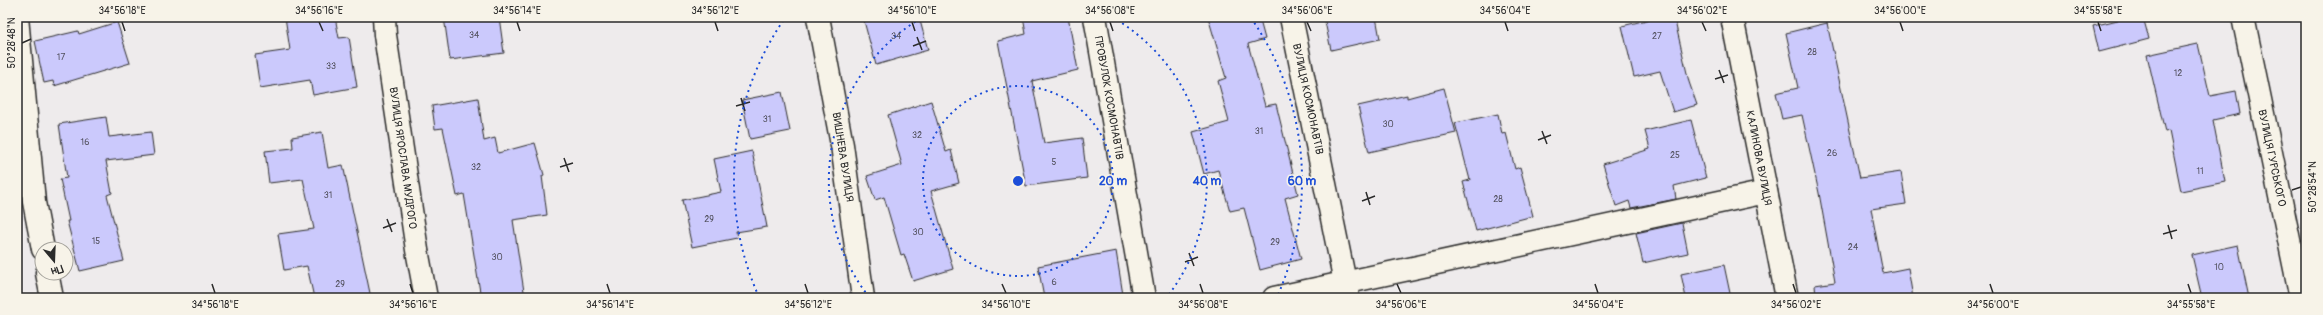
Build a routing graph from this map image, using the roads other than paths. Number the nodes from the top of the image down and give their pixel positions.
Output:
1 (17, 17) edge
2 (384, 17) edge
3 (818, 17) edge
4 (1095, 17) edge
5 (1291, 17) edge
6 (1732, 17) edge
7 (2243, 17) edge
8 (1766, 192) junction
9 (41, 241) edge
10 (49, 281) edge
11 (1346, 291) edge
12 (52, 298) edge
13 (426, 298) edge
14 (863, 298) edge
15 (1144, 298) edge
16 (1274, 298) edge
17 (1787, 298) edge
18 (2300, 298) edge

1 - 9 street
2 - 13 street, ВУЛИЦЯ ЯРОСЛАВА МУДРОГО
3 - 14 street, ВИШНЕВА ВУЛИЦЯ
4 - 15 street, ПРОВУЛОК КОСМОНАВТІВ
5 - 11 street, ВУЛИЦЯ КОСМОНАВТІВ
6 - 8 street, КАЛИНОВА ВУЛИЦЯ
7 - 18 street, ВУЛИЦЯ ГУРСЬКОГО
8 - 11 street
8 - 17 street, КАЛИНОВА ВУЛИЦЯ
10 - 12 street
11 - 16 street

